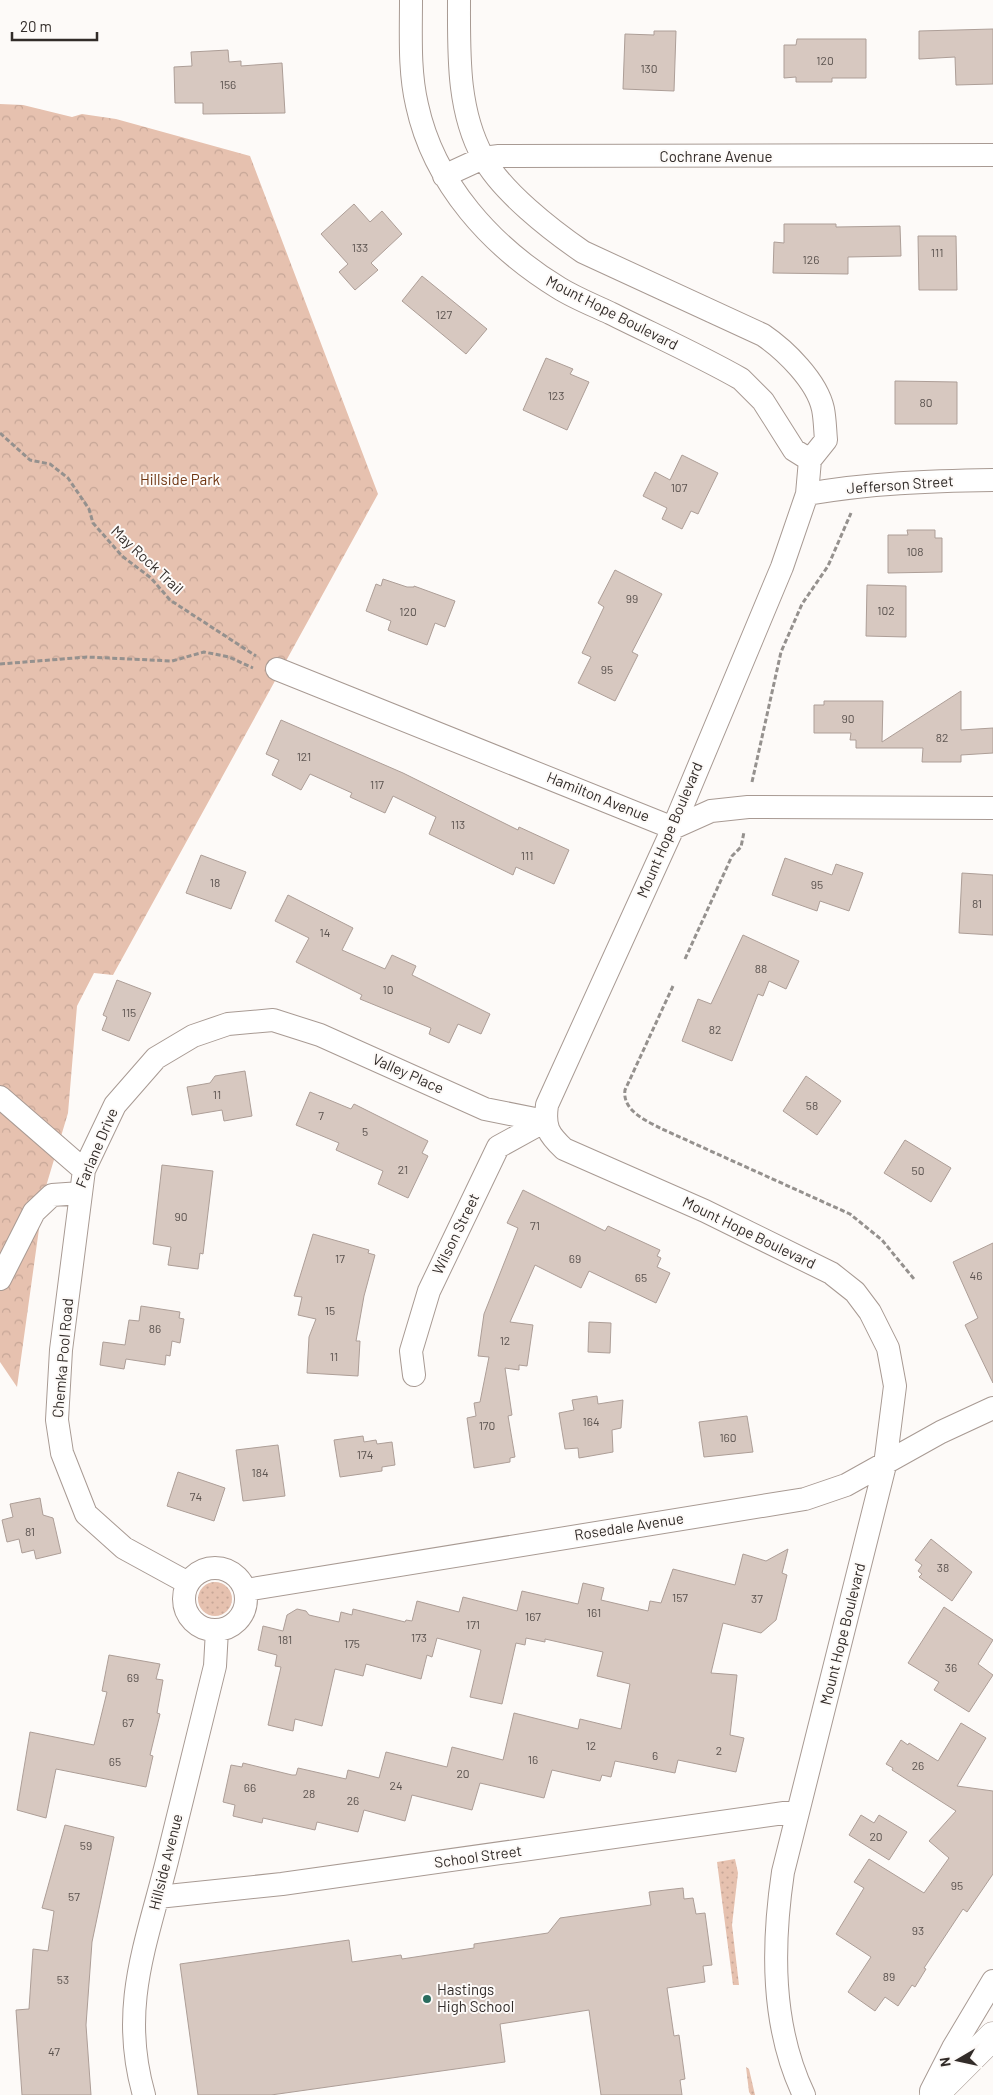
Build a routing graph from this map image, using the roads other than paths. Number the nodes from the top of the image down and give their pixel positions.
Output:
1 (411, 0) edge
2 (459, 0) edge
3 (993, 155) edge
4 (483, 158) junction
5 (444, 176) junction
6 (810, 460) junction
7 (993, 480) edge
8 (806, 494) junction
9 (277, 670) road end
10 (993, 808) edge
11 (673, 828) junction
12 (273, 1020) joint
13 (0, 1097) edge
14 (545, 1121) junction
15 (84, 1170) junction
16 (81, 1193) junction
17 (0, 1279) edge
18 (414, 1375) dead end
19 (993, 1408) edge
20 (885, 1465) junction
21 (188, 1583) junction
22 (246, 1590) junction
23 (217, 1630) junction
24 (798, 1811) junction
25 (158, 1898) junction
26 (993, 1981) edge
27 (993, 2036) edge
28 (144, 2095) edge
29 (804, 2095) edge
30 (930, 2095) edge
31 (934, 2095) edge

1 - 5 street, Mount Hope Boulevard
2 - 4 street
3 - 4 street, Cochrane Avenue
4 - 5 street, Cochrane Avenue
4 - 6 street
5 - 6 street, Mount Hope Boulevard
6 - 8 street, Mount Hope Boulevard
7 - 8 street, Jefferson Street
8 - 11 street, Mount Hope Boulevard
9 - 11 street, Hamilton Avenue
10 - 11 street
11 - 14 street, Mount Hope Boulevard
12 - 14 street, Valley Place
12 - 15 street, Farlane Drive
13 - 15 street
14 - 18 street, Wilson Street
14 - 20 street, Mount Hope Boulevard
15 - 16 street, Farlane Drive
16 - 17 street, Farlane Drive
16 - 21 street, Chemka Pool Road
19 - 20 street, Rosedale Avenue
20 - 22 street, Rosedale Avenue
20 - 24 street, Mount Hope Boulevard
21 - 22 street
21 - 23 street
22 - 23 street
23 - 25 street, Hillside Avenue
24 - 25 street, School Street
24 - 29 street, Mount Hope Boulevard
25 - 28 street, Hillside Avenue
26 - 30 street
27 - 31 main road

